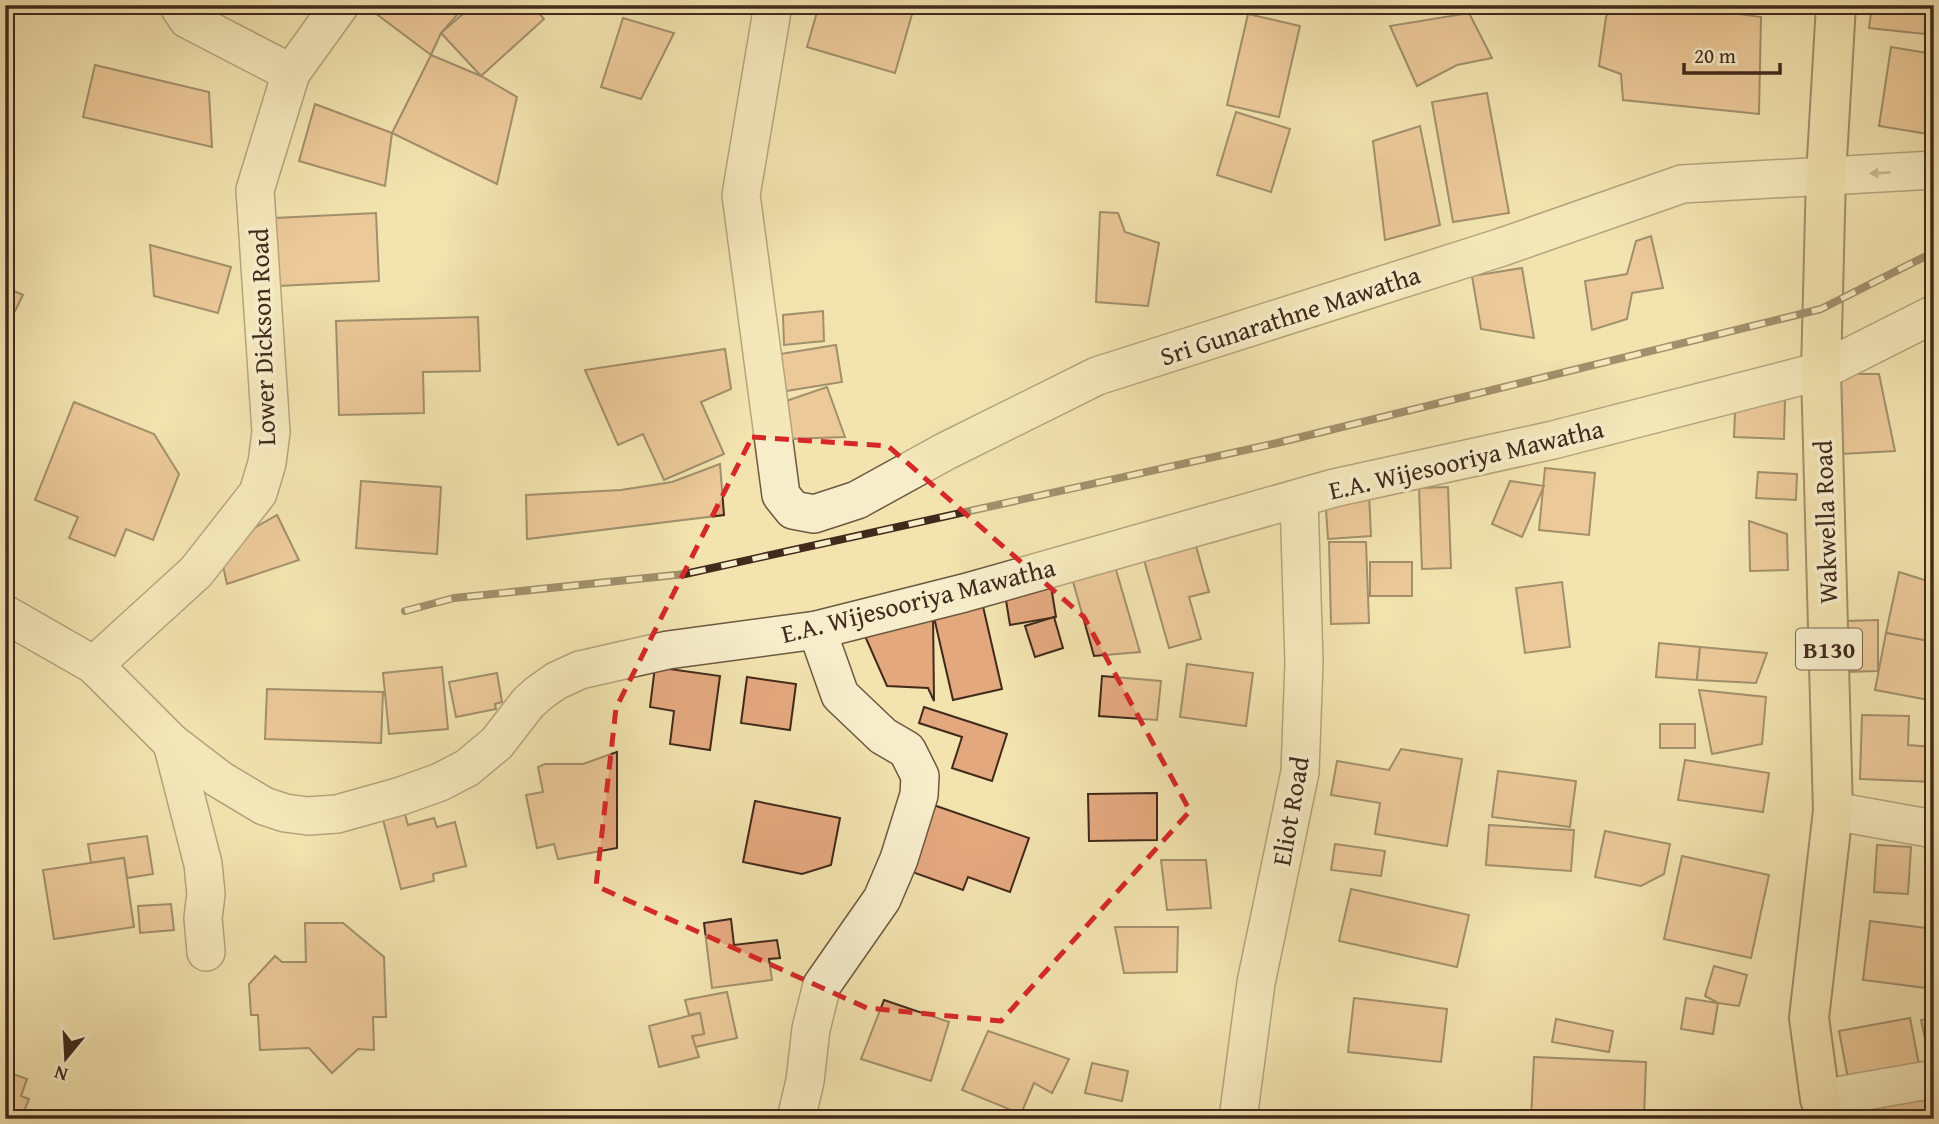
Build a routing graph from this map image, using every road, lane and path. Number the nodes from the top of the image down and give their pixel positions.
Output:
1 (178, 5) edge
2 (340, 5) edge
3 (773, 5) edge
4 (1836, 5) edge
5 (291, 73) junction
6 (1934, 170) edge
7 (1826, 176) junction
8 (1934, 314) edge
9 (1821, 371) junction
10 (1299, 499) junction
11 (5, 614) edge
12 (817, 630) junction
13 (94, 665) junction
14 (172, 743) junction
15 (1833, 811) junction
16 (1934, 830) edge
17 (205, 952) dead end
18 (1934, 1079) edge
19 (1823, 1109) edge
20 (796, 1119) edge
21 (1238, 1119) edge

1 - 5 street
2 - 5 street, Lower Dickson Road
3 - 7 street, Sri Gunarathne Mawatha
4 - 7 main road, Wakwella Road / B130
5 - 13 street, Lower Dickson Road
6 -> 7 street, Sri Gunarathne Mawatha
7 - 9 main road, Wakwella Road / B130
8 - 9 street, E.A. Wijesooriya Mawatha
9 - 10 street, E.A. Wijesooriya Mawatha
9 - 15 main road, Wakwella Road / B130
10 - 12 street, E.A. Wijesooriya Mawatha
10 - 21 street, Eliot Road
11 - 13 street, E.A. Wijesooriya Mawatha
12 - 14 street, E.A. Wijesooriya Mawatha
12 - 20 street
13 - 14 street, E.A. Wijesooriya Mawatha
14 - 17 street
15 - 16 street
15 - 19 main road, Wakwella Road / B130
18 - 19 street

